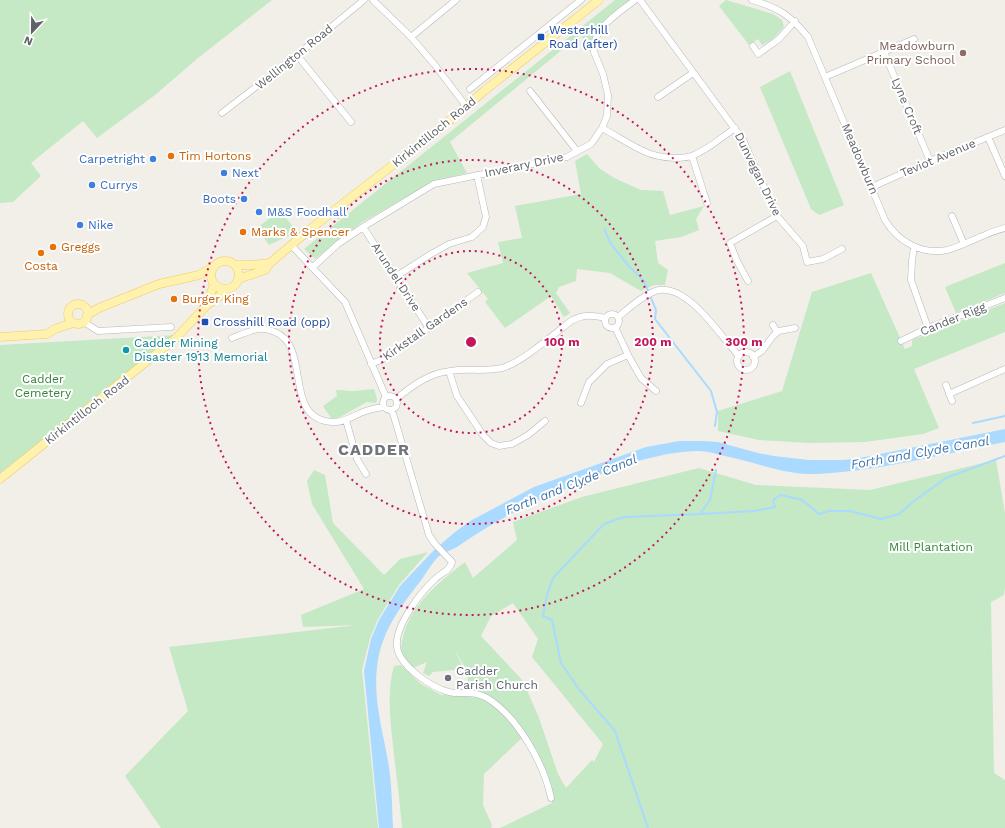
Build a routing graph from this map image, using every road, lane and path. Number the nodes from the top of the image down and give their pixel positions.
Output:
1 (364, 0) edge
2 (373, 0) edge
3 (456, 0) edge
4 (580, 0) edge
5 (599, 0) edge
6 (635, 0) edge
7 (640, 0) edge
8 (752, 0) edge
9 (795, 21) junction
10 (411, 37) junction
11 (914, 39) dead end
12 (753, 46) dead end
13 (884, 52) junction
14 (297, 55) junction
15 (693, 73) junction
16 (825, 77) junction
17 (470, 89) dead end
18 (530, 91) dead end
19 (658, 97) dead end
20 (466, 106) junction
21 (222, 113) dead end
22 (351, 122) dead end
23 (602, 128) junction
24 (735, 128) junction
25 (1005, 130) edge
26 (988, 137) junction
27 (577, 150) junction
28 (692, 156) junction
29 (930, 161) junction
30 (477, 175) junction
31 (1005, 176) edge
32 (872, 188) junction
33 (707, 203) dead end
34 (777, 216) junction
35 (952, 216) dead end
36 (363, 227) junction
37 (1005, 228) edge
38 (964, 244) junction
39 (292, 246) junction
40 (914, 247) junction
41 (842, 249) dead end
42 (270, 263) junction
43 (235, 265) junction
44 (214, 266) junction
45 (313, 267) junction
46 (199, 275) junction
47 (396, 277) junction
48 (238, 279) junction
49 (213, 281) junction
50 (748, 281) dead end
51 (226, 289) junction
52 (478, 292) dead end
53 (1005, 298) edge
54 (207, 305) junction
55 (68, 315) junction
56 (86, 315) junction
57 (618, 317) junction
58 (606, 318) junction
59 (73, 323) junction
60 (773, 325) dead end
61 (171, 326) dead end
62 (429, 328) junction
63 (615, 328) junction
64 (795, 328) dead end
65 (928, 328) junction
66 (55, 329) junction
67 (777, 332) junction
68 (0, 337) edge
69 (232, 338) dead end
70 (902, 341) dead end
71 (628, 355) junction
72 (739, 356) junction
73 (753, 356) junction
74 (371, 364) junction
75 (1005, 370) edge
76 (449, 371) junction
77 (946, 385) dead end
78 (656, 392) dead end
79 (949, 394) junction
80 (386, 397) junction
81 (396, 399) junction
82 (952, 401) dead end
83 (581, 403) dead end
84 (384, 407) junction
85 (392, 410) junction
86 (346, 420) junction
87 (545, 421) dead end
88 (366, 474) dead end
89 (0, 479) edge
90 (551, 798) dead end

1 - 14 street, Wellington Road
2 - 10 street
3 - 10 street
4 - 17 street
5 - 20 main road, Kirkintilloch Road
6 - 23 street, Inverary Drive
7 - 15 street, Dunvegan Drive
8 - 9 street, Meadowburn
9 - 12 street
9 - 16 street, Meadowburn
10 - 20 street
11 - 13 street
13 - 16 street
13 - 29 street, Lyne Croft
14 - 21 street, Wellington Road
14 - 22 street
15 - 19 street
15 - 24 street, Dunvegan Drive
16 - 32 street, Meadowburn
18 - 27 street
20 - 39 main road, Kirkintilloch Road
23 - 27 street, Inverary Drive
23 - 28 street
24 - 28 street
24 - 34 street, Dunvegan Drive
25 - 26 street, Teviot Avenue
26 - 29 street, Teviot Avenue
26 - 31 street
27 - 30 street, Inverary Drive
28 - 33 street
29 - 32 street, Teviot Avenue
30 - 36 street, Inverary Drive
30 - 47 street
32 - 40 street, Meadowburn
34 - 41 street, Dunvegan Drive
34 - 50 street
35 - 38 street
36 - 45 street, Inverary Drive
36 - 47 street, Arundel Drive
37 - 38 street, Meadowburn
38 - 40 street, Meadowburn
39 - 42 main road, Kirkintilloch Road
39 - 45 street
40 - 65 street
42 - 43 main road
42 - 48 main road, Kirkintilloch Road
43 - 44 main road
43 - 48 main road
44 - 46 main road
44 - 49 main road
45 - 74 street
46 - 49 main road
46 - 56 main road
47 - 62 street, Arundel Drive
48 - 51 main road
49 - 51 main road
49 - 54 main road, Kirkintilloch Road
51 - 54 main road, Kirkintilloch Road
52 - 62 street, Kirkstall Gardens
53 - 65 street, Cander Rigg
54 - 89 main road, Kirkintilloch Road
55 - 56 main road
55 - 59 main road
55 - 66 main road
56 - 59 main road
56 - 61 street
57 - 58 street
57 - 63 street
57 - 72 street
58 - 63 street
58 - 76 street
59 - 66 main road
60 - 67 street
62 - 74 street, Kirkstall Gardens
63 - 71 street
64 - 67 street
65 - 70 street, Cander Rigg
66 - 68 main road
67 - 73 street
69 - 86 street
71 - 78 street
71 - 83 street
72 - 73 street
72 - 73 street
74 - 80 street
75 - 79 street
76 - 81 street
76 - 87 street
77 - 79 street
79 - 82 street
80 - 81 street
80 - 84 street
81 - 85 street
84 - 85 street
84 - 86 street
85 - 90 street
86 - 88 street

